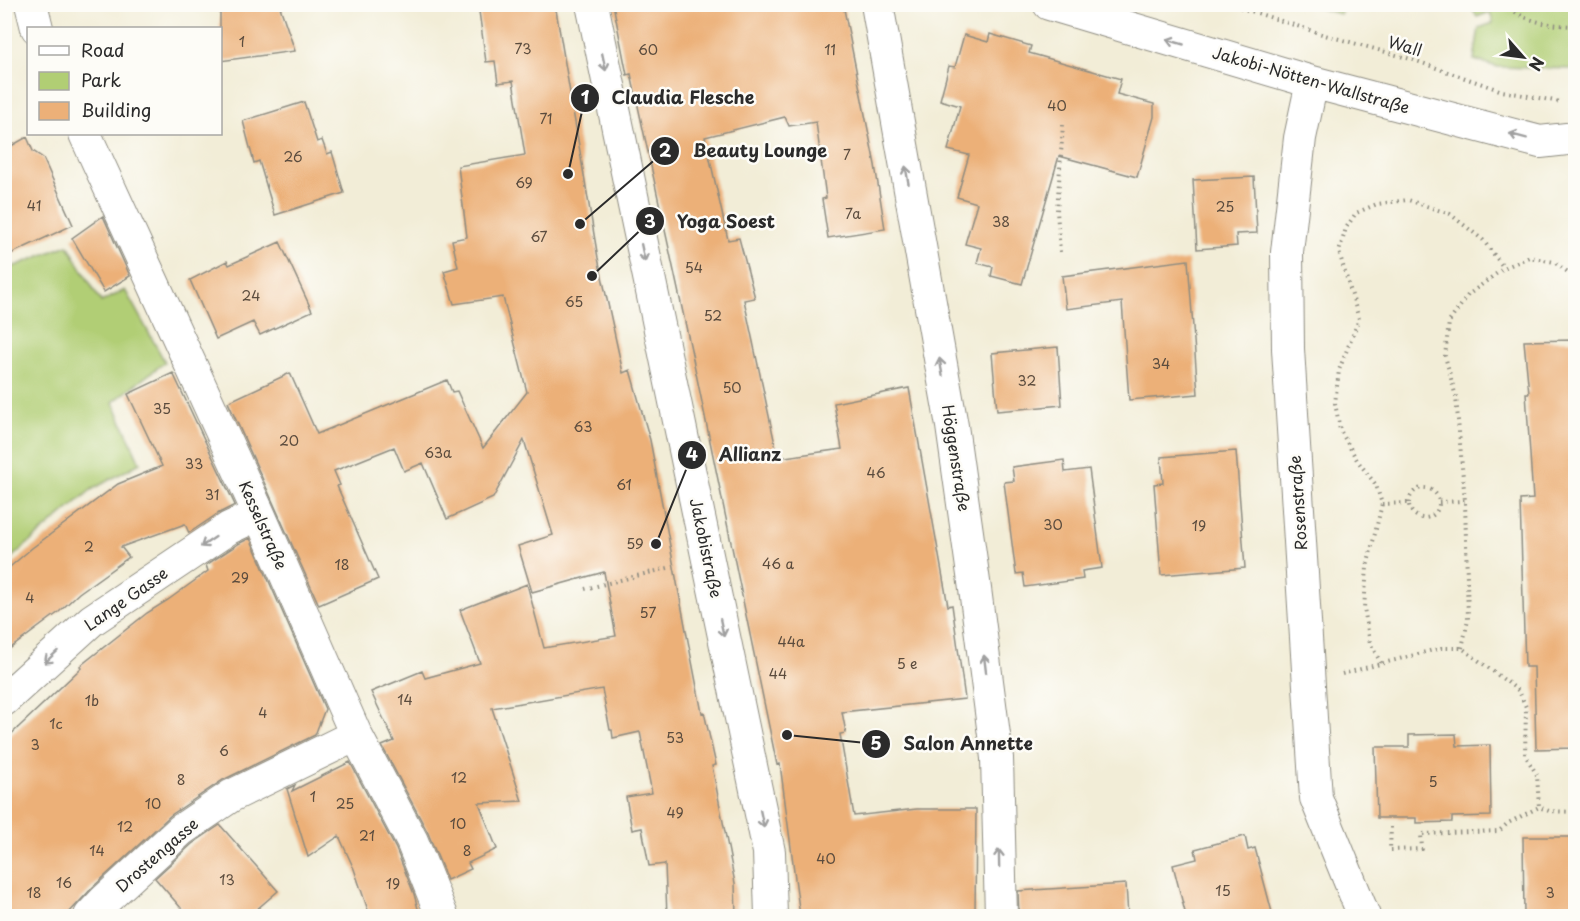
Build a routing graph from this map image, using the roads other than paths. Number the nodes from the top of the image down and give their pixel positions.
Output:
1 (31, 4) edge
2 (592, 4) edge
3 (877, 4) edge
4 (1049, 4) edge
5 (37, 27) edge
6 (1312, 82) junction
7 (85, 135) edge
8 (1575, 138) edge
9 (259, 514) junction
10 (4, 700) edge
11 (356, 735) junction
12 (90, 916) edge
13 (442, 916) edge
14 (771, 916) edge
15 (1001, 916) edge
16 (1364, 916) edge

1 - 5 street
2 -> 14 street, Jakobistraße
15 -> 3 street, Höggenstraße
6 -> 4 street, Jakobi-Nötten-Wallstraße
8 -> 6 street, Jakobi-Nötten-Wallstraße
6 - 16 street, Rosenstraße
7 - 9 street, Kesselstraße
9 -> 10 street, Lange Gasse
9 - 11 street, Kesselstraße
11 - 12 street, Drostengasse
11 - 13 street, Kesselstraße

